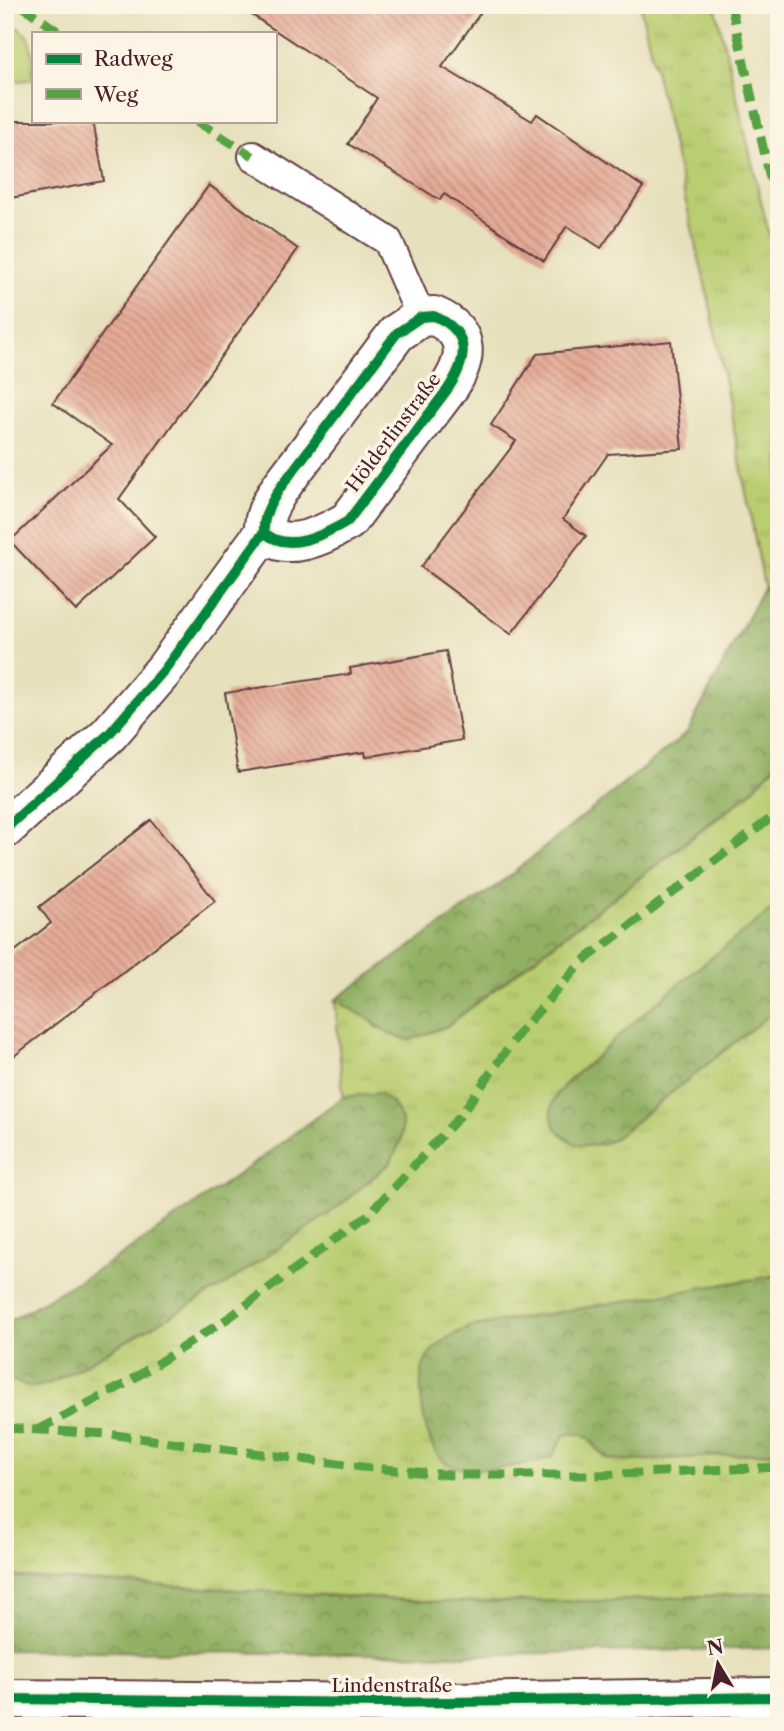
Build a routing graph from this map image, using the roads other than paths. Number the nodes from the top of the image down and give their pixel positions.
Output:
1 (253, 156) dead end
2 (421, 317) junction
3 (264, 532) junction
4 (5, 829) edge
5 (779, 1697) edge
6 (5, 1699) edge

1 - 2 lane
2 - 3 street
2 - 3 street, Hölderlinstraße
3 - 4 street
5 - 6 street, Lindenstraße

